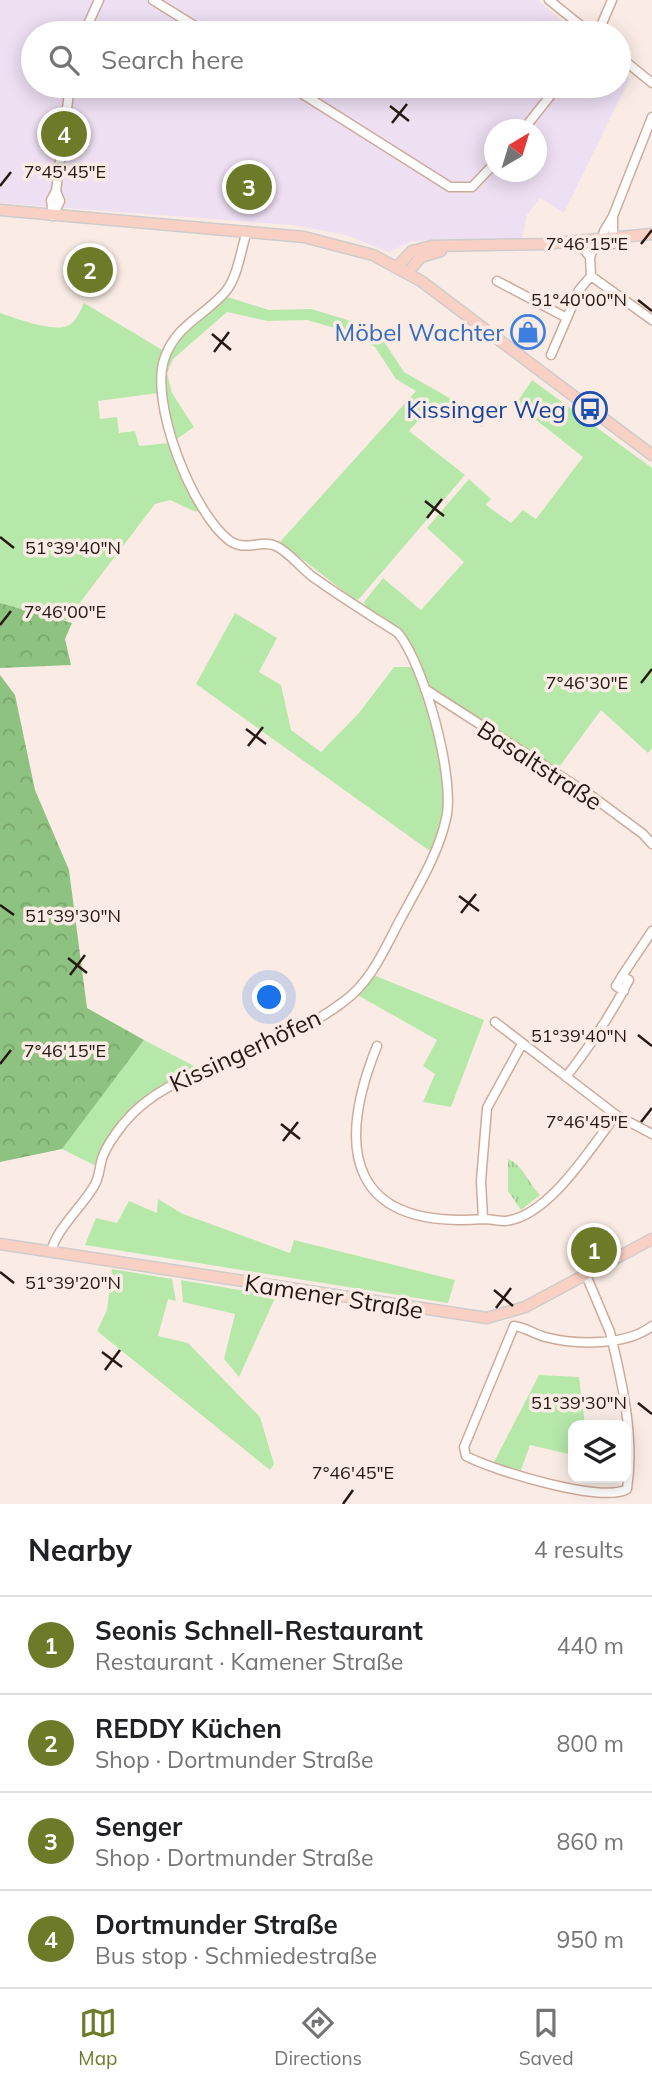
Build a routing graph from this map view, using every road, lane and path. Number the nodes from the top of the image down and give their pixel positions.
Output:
1 (99, 0) edge
2 (153, 0) edge
3 (549, 0) edge
4 (612, 0) edge
5 (89, 21) edge
6 (187, 21) edge
7 (575, 21) edge
8 (603, 21) edge
9 (631, 66) edge
10 (652, 83) edge
11 (68, 98) edge
12 (309, 98) edge
13 (548, 98) edge
14 (652, 117) edge
15 (532, 119) edge
16 (484, 175) edge
17 (0, 210) edge
18 (53, 216) junction
19 (613, 216) junction
20 (247, 231) junction
21 (652, 234) edge
22 (652, 239) edge
23 (613, 241) junction
24 (599, 243) junction
25 (581, 246) junction
26 (590, 257) junction
27 (397, 267) junction
28 (408, 272) junction
29 (591, 276) junction
30 (497, 281) dead end
31 (567, 318) junction
32 (652, 320) edge
33 (551, 355) dead end
34 (652, 455) edge
35 (425, 689) junction
36 (652, 844) edge
37 (652, 931) edge
38 (495, 1022) dead end
39 (522, 1044) junction
40 (377, 1046) dead end
41 (566, 1077) junction
42 (616, 1115) junction
43 (652, 1132) edge
44 (483, 1219) junction
45 (652, 1239) edge
46 (0, 1244) edge
47 (51, 1252) junction
48 (586, 1275) junction
49 (652, 1326) edge
50 (612, 1340) junction

1 - 5 street
2 - 6 street
3 - 7 street
4 - 8 street
9 - 10 street
11 - 18 street
12 - 16 street
13 - 15 street
14 - 19 street
17 - 18 main road
18 - 20 main road
19 - 23 street
19 - 24 street
20 - 27 main road
20 - 35 street, Kissingerhöfen
21 - 23 main road
22 - 23 main road
23 - 24 main road
24 - 25 main road
24 - 26 street
24 - 27 main road
25 - 26 street
25 - 28 main road
26 - 29 street
27 - 28 main road
28 - 34 main road
29 - 31 street
29 - 32 street
30 - 31 street
31 - 33 street
35 - 36 street, Basaltstraße
35 - 47 street, Kissingerhöfen
37 - 41 street
38 - 39 street
39 - 41 street
39 - 44 street
40 - 44 street
41 - 42 street
42 - 43 street
42 - 44 street
45 - 48 main road, Kamener Straße
46 - 47 main road, Kamener Straße
47 - 48 main road, Kamener Straße
48 - 50 street
49 - 50 street
50 - 50 street

